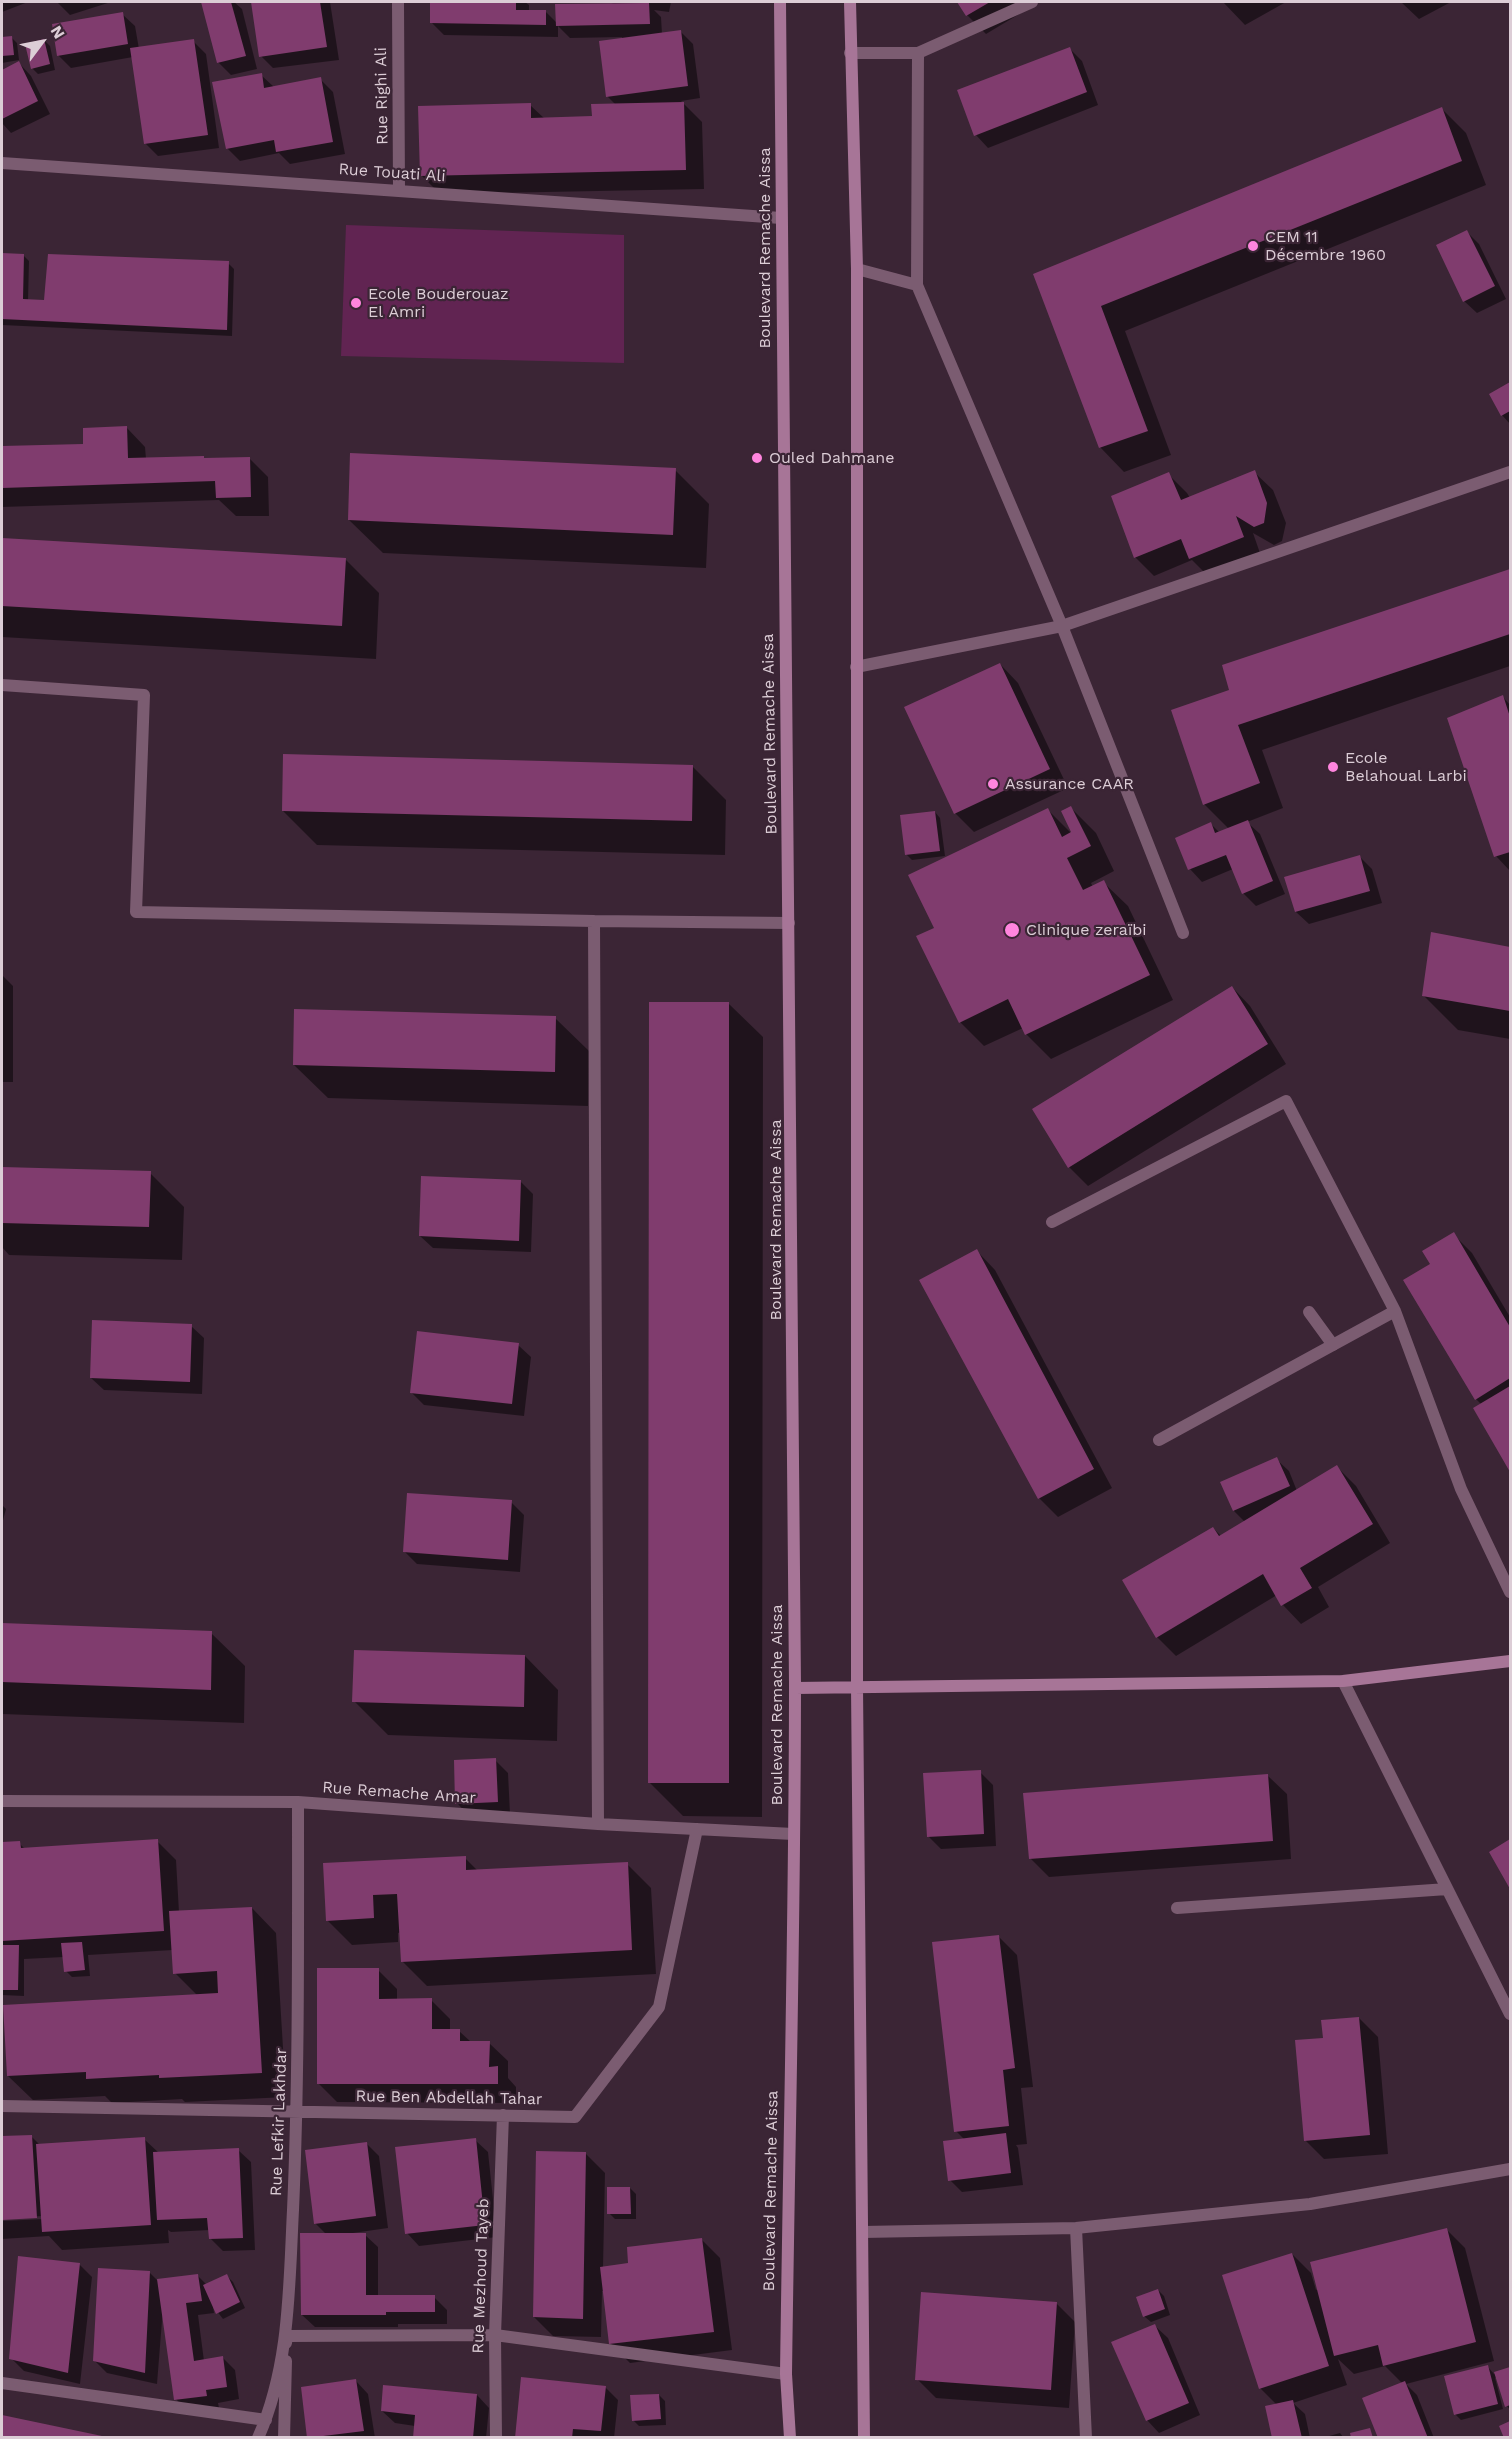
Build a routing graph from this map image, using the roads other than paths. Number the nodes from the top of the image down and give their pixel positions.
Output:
1 (398, 2) edge
2 (780, 2) edge
3 (850, 2) edge
4 (1032, 2) edge
5 (849, 53) junction
6 (918, 53) junction
7 (2, 163) edge
8 (399, 190) junction
9 (781, 218) junction
10 (857, 269) junction
11 (917, 285) junction
12 (1510, 472) edge
13 (1062, 626) junction
14 (856, 667) junction
15 (2, 685) edge
16 (594, 921) junction
17 (789, 923) junction
18 (1183, 933) dead end
19 (1052, 1222) dead end
20 (1395, 1311) junction
21 (1309, 1312) dead end
22 (1333, 1345) junction
23 (1159, 1440) dead end
24 (1510, 1592) edge
25 (1510, 1661) edge
26 (1343, 1681) junction
27 (857, 1687) junction
28 (795, 1688) junction
29 (2, 1802) edge
30 (298, 1802) junction
31 (598, 1824) junction
32 (697, 1829) junction
33 (793, 1834) junction
34 (1448, 1889) junction
35 (1177, 1908) dead end
36 (1510, 2014) edge
37 (2, 2106) edge
38 (298, 2113) junction
39 (503, 2115) junction
40 (1510, 2169) edge
41 (1076, 2228) junction
42 (863, 2232) junction
43 (495, 2335) junction
44 (287, 2336) junction
45 (786, 2374) junction
46 (2, 2383) edge
47 (266, 2420) junction
48 (258, 2438) edge
49 (284, 2438) edge
50 (496, 2438) edge
51 (790, 2438) edge
52 (864, 2438) edge
53 (1086, 2438) edge

1 - 8 street, Rue Righi Ali
2 - 9 main road, Boulevard Remache Aissa
3 - 5 main road
4 - 6 street
5 - 6 street
5 - 10 main road
6 - 11 street
7 - 8 street, Rue Touati Ali
8 - 9 street, Rue Touati Ali
9 - 17 main road, Boulevard Remache Aissa
10 - 11 street
10 - 14 main road
11 - 13 street
12 - 13 street
13 - 14 street
13 - 18 street
14 - 27 main road
15 - 16 street
16 - 17 street
16 - 31 street
17 - 28 main road, Boulevard Remache Aissa
19 - 20 street
20 - 22 street
20 - 24 street
21 - 22 street
22 - 23 street
25 - 26 main road
26 - 27 main road
26 - 34 street
27 - 28 main road
27 - 42 main road
28 - 33 main road, Boulevard Remache Aissa
29 - 30 street, Rue Remache Amar
30 - 31 street, Rue Remache Amar
30 - 38 street, Rue Lefkir Lakhdar
31 - 32 street, Rue Remache Amar
32 - 33 street, Rue Remache Amar
32 - 39 street, Rue Ben Abdellah Tahar
33 - 45 main road, Boulevard Remache Aissa
34 - 35 street
34 - 36 street
37 - 38 street, Rue Ben Abdellah Tahar
38 - 39 street, Rue Ben Abdellah Tahar
38 - 44 street, Rue Lefkir Lakhdar
39 - 43 street, Rue Mezhoud Tayeb
40 - 41 street
41 - 42 street
41 - 53 street
42 - 52 main road
43 - 44 street
43 - 45 street
43 - 50 street, Rue Mezhoud Tayeb
44 - 47 street, Rue Lefkir Lakhdar
44 - 49 street
45 - 51 main road, Boulevard Remache Aissa
46 - 47 street
47 - 48 street, Rue Lefkir Lakhdar

